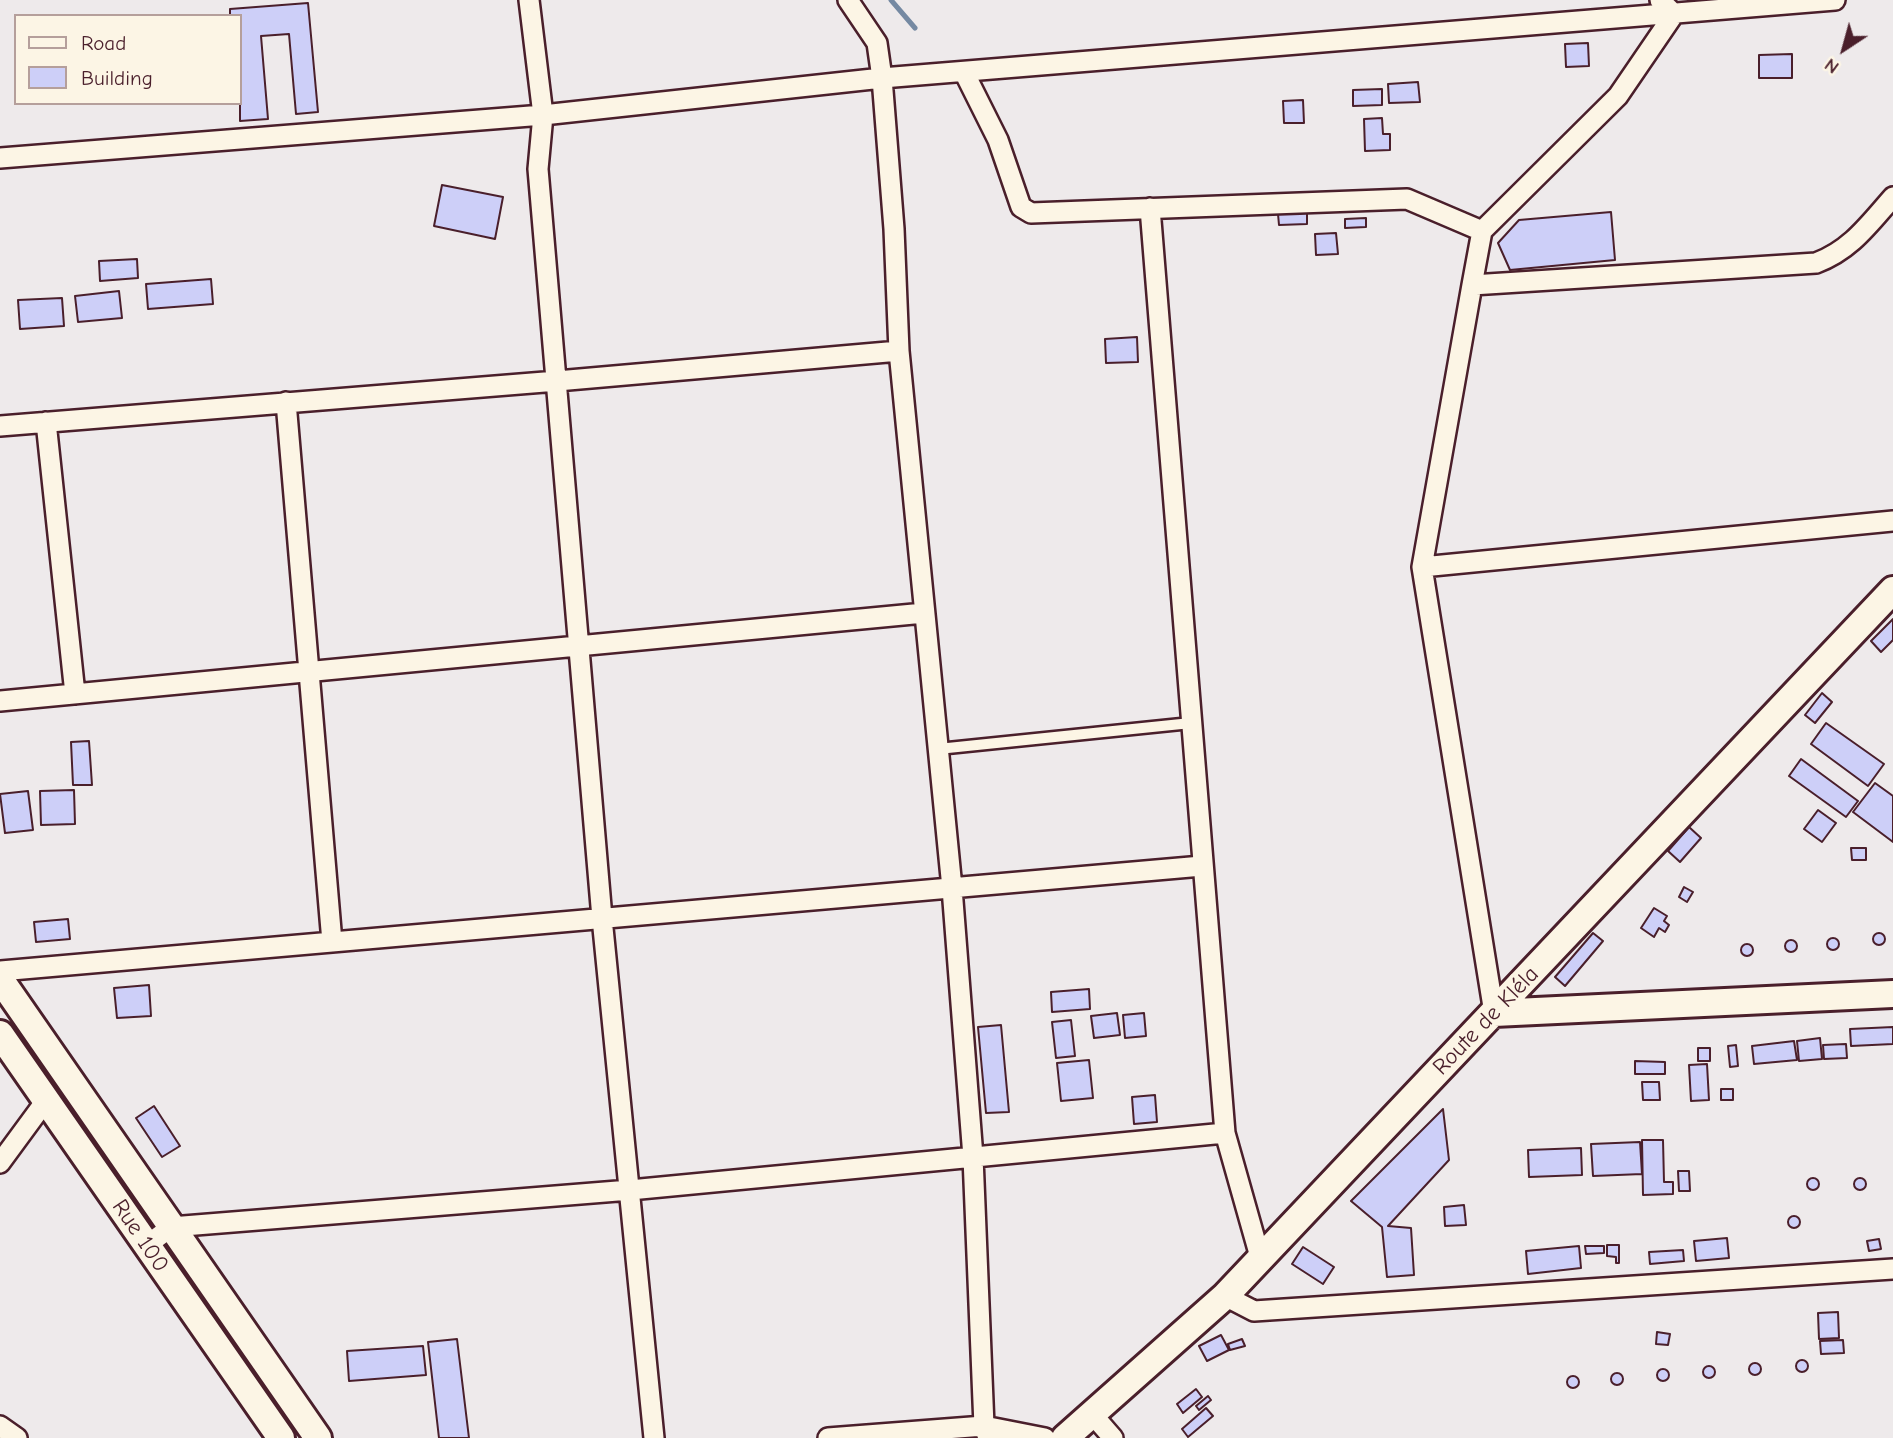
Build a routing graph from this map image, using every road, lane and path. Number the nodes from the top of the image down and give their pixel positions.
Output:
1 (528, 0) edge
2 (848, 0) edge
3 (1835, 0) edge
4 (1667, 7) edge
5 (964, 72) junction
6 (882, 78) junction
7 (543, 115) junction
8 (0, 158) edge
9 (1893, 197) edge
10 (1150, 208) junction
11 (1482, 231) junction
12 (1472, 285) junction
13 (899, 351) junction
14 (557, 382) junction
15 (286, 402) junction
16 (46, 422) junction
17 (0, 426) edge
18 (1893, 521) edge
19 (1422, 567) junction
20 (1893, 590) edge
21 (925, 613) junction
22 (580, 647) junction
23 (307, 671) junction
24 (75, 694) junction
25 (0, 701) edge
26 (1191, 723) junction
27 (938, 749) junction
28 (1202, 866) junction
29 (952, 888) junction
30 (602, 918) junction
31 (331, 942) junction
32 (0, 971) edge
33 (0, 979) edge
34 (1893, 994) edge
35 (1494, 1013) junction
36 (0, 1034) edge
37 (47, 1099) junction
38 (1225, 1133) junction
39 (973, 1157) junction
40 (0, 1163) edge
41 (629, 1190) junction
42 (171, 1227) junction
43 (146, 1246) junction
44 (1260, 1258) junction
45 (1893, 1269) edge
46 (1225, 1296) junction
47 (1093, 1415) junction
48 (0, 1426) edge
49 (986, 1432) edge
50 (17, 1438) edge
51 (281, 1438) edge
52 (318, 1438) edge
53 (654, 1438) edge
54 (828, 1438) edge
55 (1045, 1438) edge
56 (1065, 1438) edge
57 (1113, 1438) edge

1 - 7 street
2 - 6 street
3 - 4 street
4 - 5 street
4 - 11 street
5 - 6 street
5 - 10 street
6 - 7 street
6 - 13 street
7 - 8 street
7 - 14 street
9 - 12 street
10 - 11 street
10 - 26 street
11 - 12 street
12 - 19 street
13 - 14 street
13 - 21 street
14 - 15 street
14 - 22 street
15 - 16 street
15 - 23 street
16 - 17 street
16 - 24 street
18 - 19 street
19 - 35 street
20 - 35 street, Route de Kléla
21 - 22 street
21 - 27 street
22 - 23 street
22 - 30 street
23 - 24 street
23 - 31 street
24 - 25 street
26 - 27 lane
26 - 28 street
27 - 29 street
28 - 29 street
28 - 38 street
29 - 30 street
29 - 39 street
30 - 31 street
30 - 41 street
31 - 32 street
33 - 42 street
34 - 35 street
35 - 44 street, Route de Kléla
36 - 37 street, Rue 100
37 - 40 street
37 - 43 street, Rue 100
38 - 39 street
38 - 44 street
39 - 41 street
39 - 49 street
41 - 42 street
41 - 53 street
42 - 43 street
42 - 52 street
43 - 51 street, Rue 100
44 - 46 street, Route de Kléla
45 - 46 street
46 - 47 street, Route de Kléla
47 - 56 street, Route de Kléla
47 - 57 street
48 - 50 street
49 - 54 street
49 - 55 street

